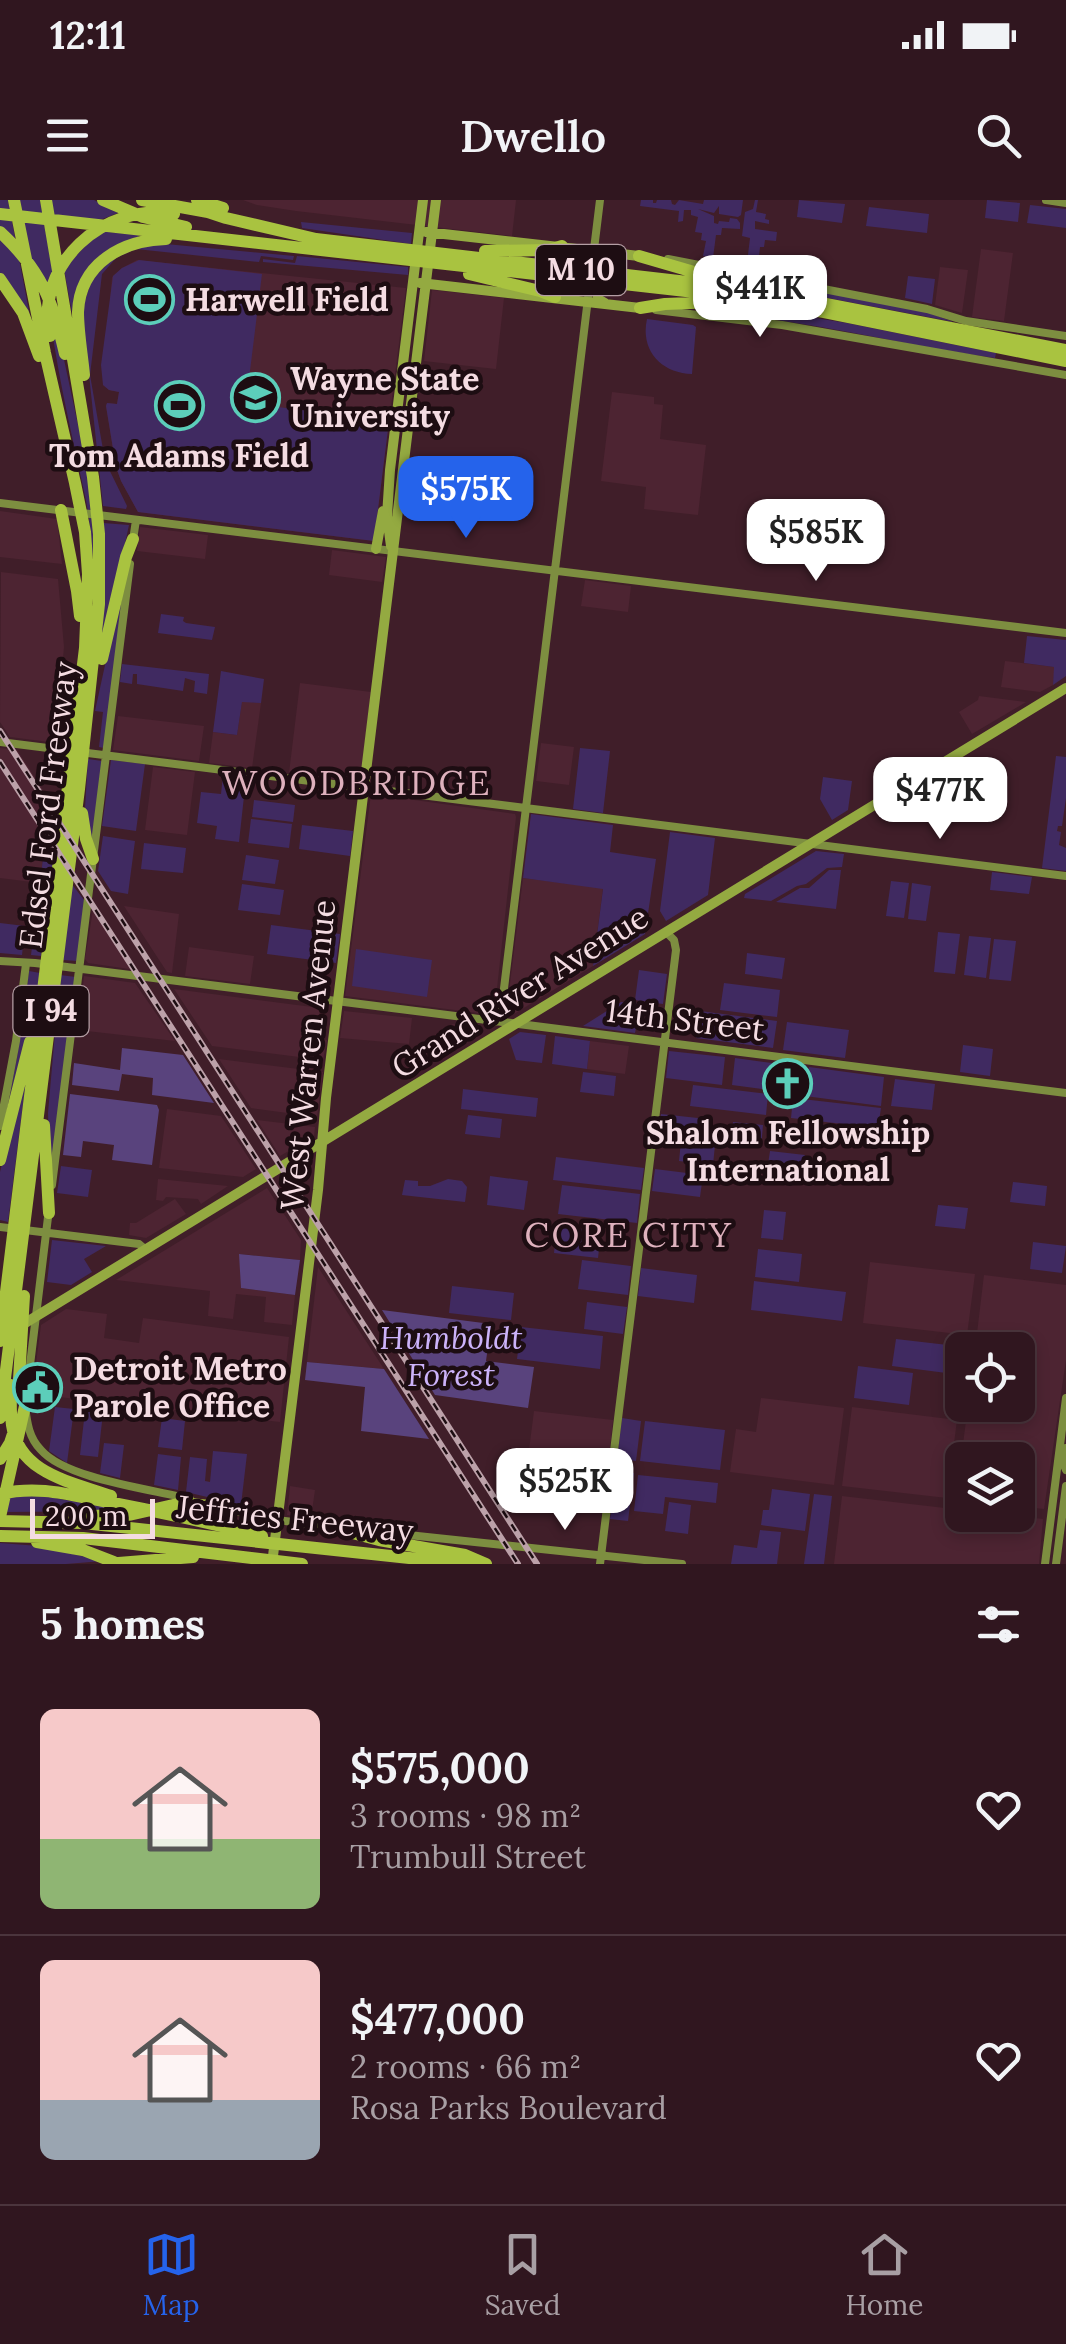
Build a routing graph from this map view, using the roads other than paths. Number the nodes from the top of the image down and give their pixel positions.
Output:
1 (14, 200) edge
2 (46, 200) edge
3 (103, 200) edge
4 (142, 200) edge
5 (197, 200) edge
6 (424, 200) edge
7 (436, 200) edge
8 (600, 200) edge
9 (1046, 200) edge
10 (1066, 203) edge
11 (3, 214) edge
12 (226, 218) junction
13 (139, 223) junction
14 (0, 232) edge
15 (428, 234) junction
16 (240, 241) junction
17 (346, 241) junction
18 (562, 246) joint
19 (319, 250) junction
20 (594, 255) junction
21 (639, 256) junction
22 (0, 278) edge
23 (420, 285) junction
24 (748, 288) junction
25 (590, 294) junction
26 (558, 298) junction
27 (640, 308) junction
28 (812, 310) junction
29 (1066, 336) edge
30 (1066, 350) edge
31 (1066, 360) edge
32 (403, 371) junction
33 (416, 375) junction
34 (1066, 375) edge
35 (81, 403) junction
36 (62, 424) junction
37 (86, 426) junction
38 (404, 466) junction
39 (391, 468) junction
40 (0, 503) edge
41 (65, 511) junction
42 (136, 520) junction
43 (133, 539) junction
44 (376, 549) junction
45 (393, 551) junction
46 (555, 571) junction
47 (1066, 633) edge
48 (80, 680) junction
49 (1066, 688) edge
50 (87, 714) junction
51 (0, 742) edge
52 (106, 755) junction
53 (364, 787) junction
54 (79, 789) junction
55 (526, 808) junction
56 (810, 844) junction
57 (93, 860) junction
58 (1066, 876) edge
59 (666, 932) junction
60 (0, 961) edge
61 (30, 964) junction
62 (80, 970) junction
63 (42, 996) junction
64 (338, 1002) junction
65 (494, 1022) junction
66 (514, 1024) junction
67 (48, 1033) junction
68 (665, 1043) junction
69 (1066, 1093) edge
70 (0, 1126) edge
71 (322, 1142) junction
72 (0, 1160) edge
73 (49, 1212) junction
74 (2, 1227) edge
75 (44, 1232) junction
76 (25, 1234) junction
77 (146, 1250) junction
78 (34, 1319) junction
79 (3, 1342) edge
80 (1066, 1398) edge
81 (25, 1406) junction
82 (0, 1418) edge
83 (19, 1426) junction
84 (1063, 1439) edge
85 (1066, 1448) edge
86 (0, 1460) edge
87 (1066, 1470) edge
88 (1066, 1486) edge
89 (0, 1494) edge
90 (1054, 1495) junction
91 (1065, 1496) edge
92 (218, 1507) junction
93 (135, 1510) junction
94 (3, 1520) edge
95 (27, 1521) junction
96 (276, 1524) junction
97 (330, 1527) junction
98 (1049, 1534) junction
99 (1060, 1535) junction
100 (2, 1536) edge
101 (313, 1548) junction
102 (600, 1560) edge
103 (110, 1562) edge
104 (268, 1562) edge
105 (302, 1564) edge
106 (465, 1564) edge
107 (486, 1564) edge
108 (682, 1564) edge
109 (1045, 1564) edge
110 (1056, 1564) edge

1 - 36 highway, Edsel Ford Freeway / I 94
2 - 35 highway, Edsel Ford Freeway / I 94
3 - 13 highway
4 - 12 highway, M 10
5 - 17 highway
6 - 15 main road, West Warren Avenue
7 - 15 main road, West Warren Avenue
8 - 20 street
9 - 10 street
11 - 13 highway, M 10
12 - 17 highway, M 10
12 - 36 highway
13 - 16 highway, M 10
14 - 35 highway
15 - 17 highway, M 10
15 - 18 highway
15 - 23 main road, West Warren Avenue
15 - 24 highway, M 10
16 - 19 highway, M 10
16 - 37 highway
18 - 20 main road
19 - 26 highway
19 - 28 highway, M 10
20 - 21 main road
20 - 25 main road
21 - 24 highway
21 - 29 street
22 - 36 highway
23 - 26 main road
23 - 32 main road, West Warren Avenue
23 - 33 main road, West Warren Avenue
24 - 30 highway, M 10
25 - 26 main road
25 - 27 main road
25 - 46 street
27 - 28 highway
27 - 34 street
28 - 31 highway, M 10
32 - 33 main road
32 - 39 main road, West Warren Avenue
33 - 38 main road, West Warren Avenue
35 - 37 highway, Edsel Ford Freeway / I 94
36 - 48 highway, Edsel Ford Freeway / I 94
37 - 50 highway, Edsel Ford Freeway / I 94
38 - 39 main road
38 - 45 main road, West Warren Avenue
39 - 44 main road
39 - 45 main road, West Warren Avenue
40 - 41 street
41 - 42 street
41 - 48 highway
42 - 43 street
42 - 44 street
43 - 50 highway
43 - 52 street
44 - 45 street
45 - 46 street
45 - 53 main road, West Warren Avenue
46 - 47 street
46 - 55 street
48 - 63 highway, Edsel Ford Freeway / I 94
49 - 56 main road, Grand River Avenue
50 - 54 highway, Edsel Ford Freeway / I 94
51 - 52 street
52 - 53 street
52 - 57 street
53 - 55 street
53 - 64 main road, West Warren Avenue
54 - 57 highway
54 - 67 highway, Edsel Ford Freeway / I 94
55 - 56 street
55 - 65 street
56 - 58 street
56 - 59 main road, Grand River Avenue
57 - 62 street
59 - 66 main road, Grand River Avenue
59 - 68 street
60 - 61 street, 14th Street
61 - 62 street, 14th Street
61 - 70 street
62 - 64 street, 14th Street
62 - 73 street
63 - 72 highway
63 - 79 highway, Edsel Ford Freeway / I 94
64 - 65 street, 14th Street
64 - 71 main road, West Warren Avenue
65 - 66 street, 14th Street
66 - 68 street, 14th Street
66 - 71 main road, Grand River Avenue
67 - 73 highway
67 - 76 highway, Edsel Ford Freeway / I 94
68 - 69 street, 14th Street
68 - 102 street
71 - 77 main road, Grand River Avenue
71 - 96 main road, West Warren Avenue
73 - 75 street
74 - 75 street
75 - 77 street
75 - 78 street
76 - 79 highway, Edsel Ford Freeway / I 94
76 - 83 highway
77 - 78 main road, Grand River Avenue
78 - 79 main road, Grand River Avenue
78 - 81 street
79 - 82 highway, Edsel Ford Freeway / I 94
79 - 93 highway
80 - 84 street
81 - 83 highway
81 - 92 street
83 - 86 highway
83 - 94 highway
84 - 90 street
85 - 87 street
88 - 91 street
89 - 93 highway
90 - 91 street
90 - 98 street
91 - 99 street
92 - 93 highway
92 - 96 street
93 - 95 highway
93 - 101 highway
94 - 95 highway, Jeffries Freeway
95 - 101 highway, Jeffries Freeway
96 - 97 street
96 - 104 main road, West Warren Avenue
97 - 102 street
97 - 107 highway
98 - 99 street
98 - 109 street
99 - 110 street
100 - 103 highway
100 - 104 highway, Jeffries Freeway
101 - 106 highway, Jeffries Freeway
102 - 108 street
103 - 104 highway
104 - 105 highway, Jeffries Freeway

